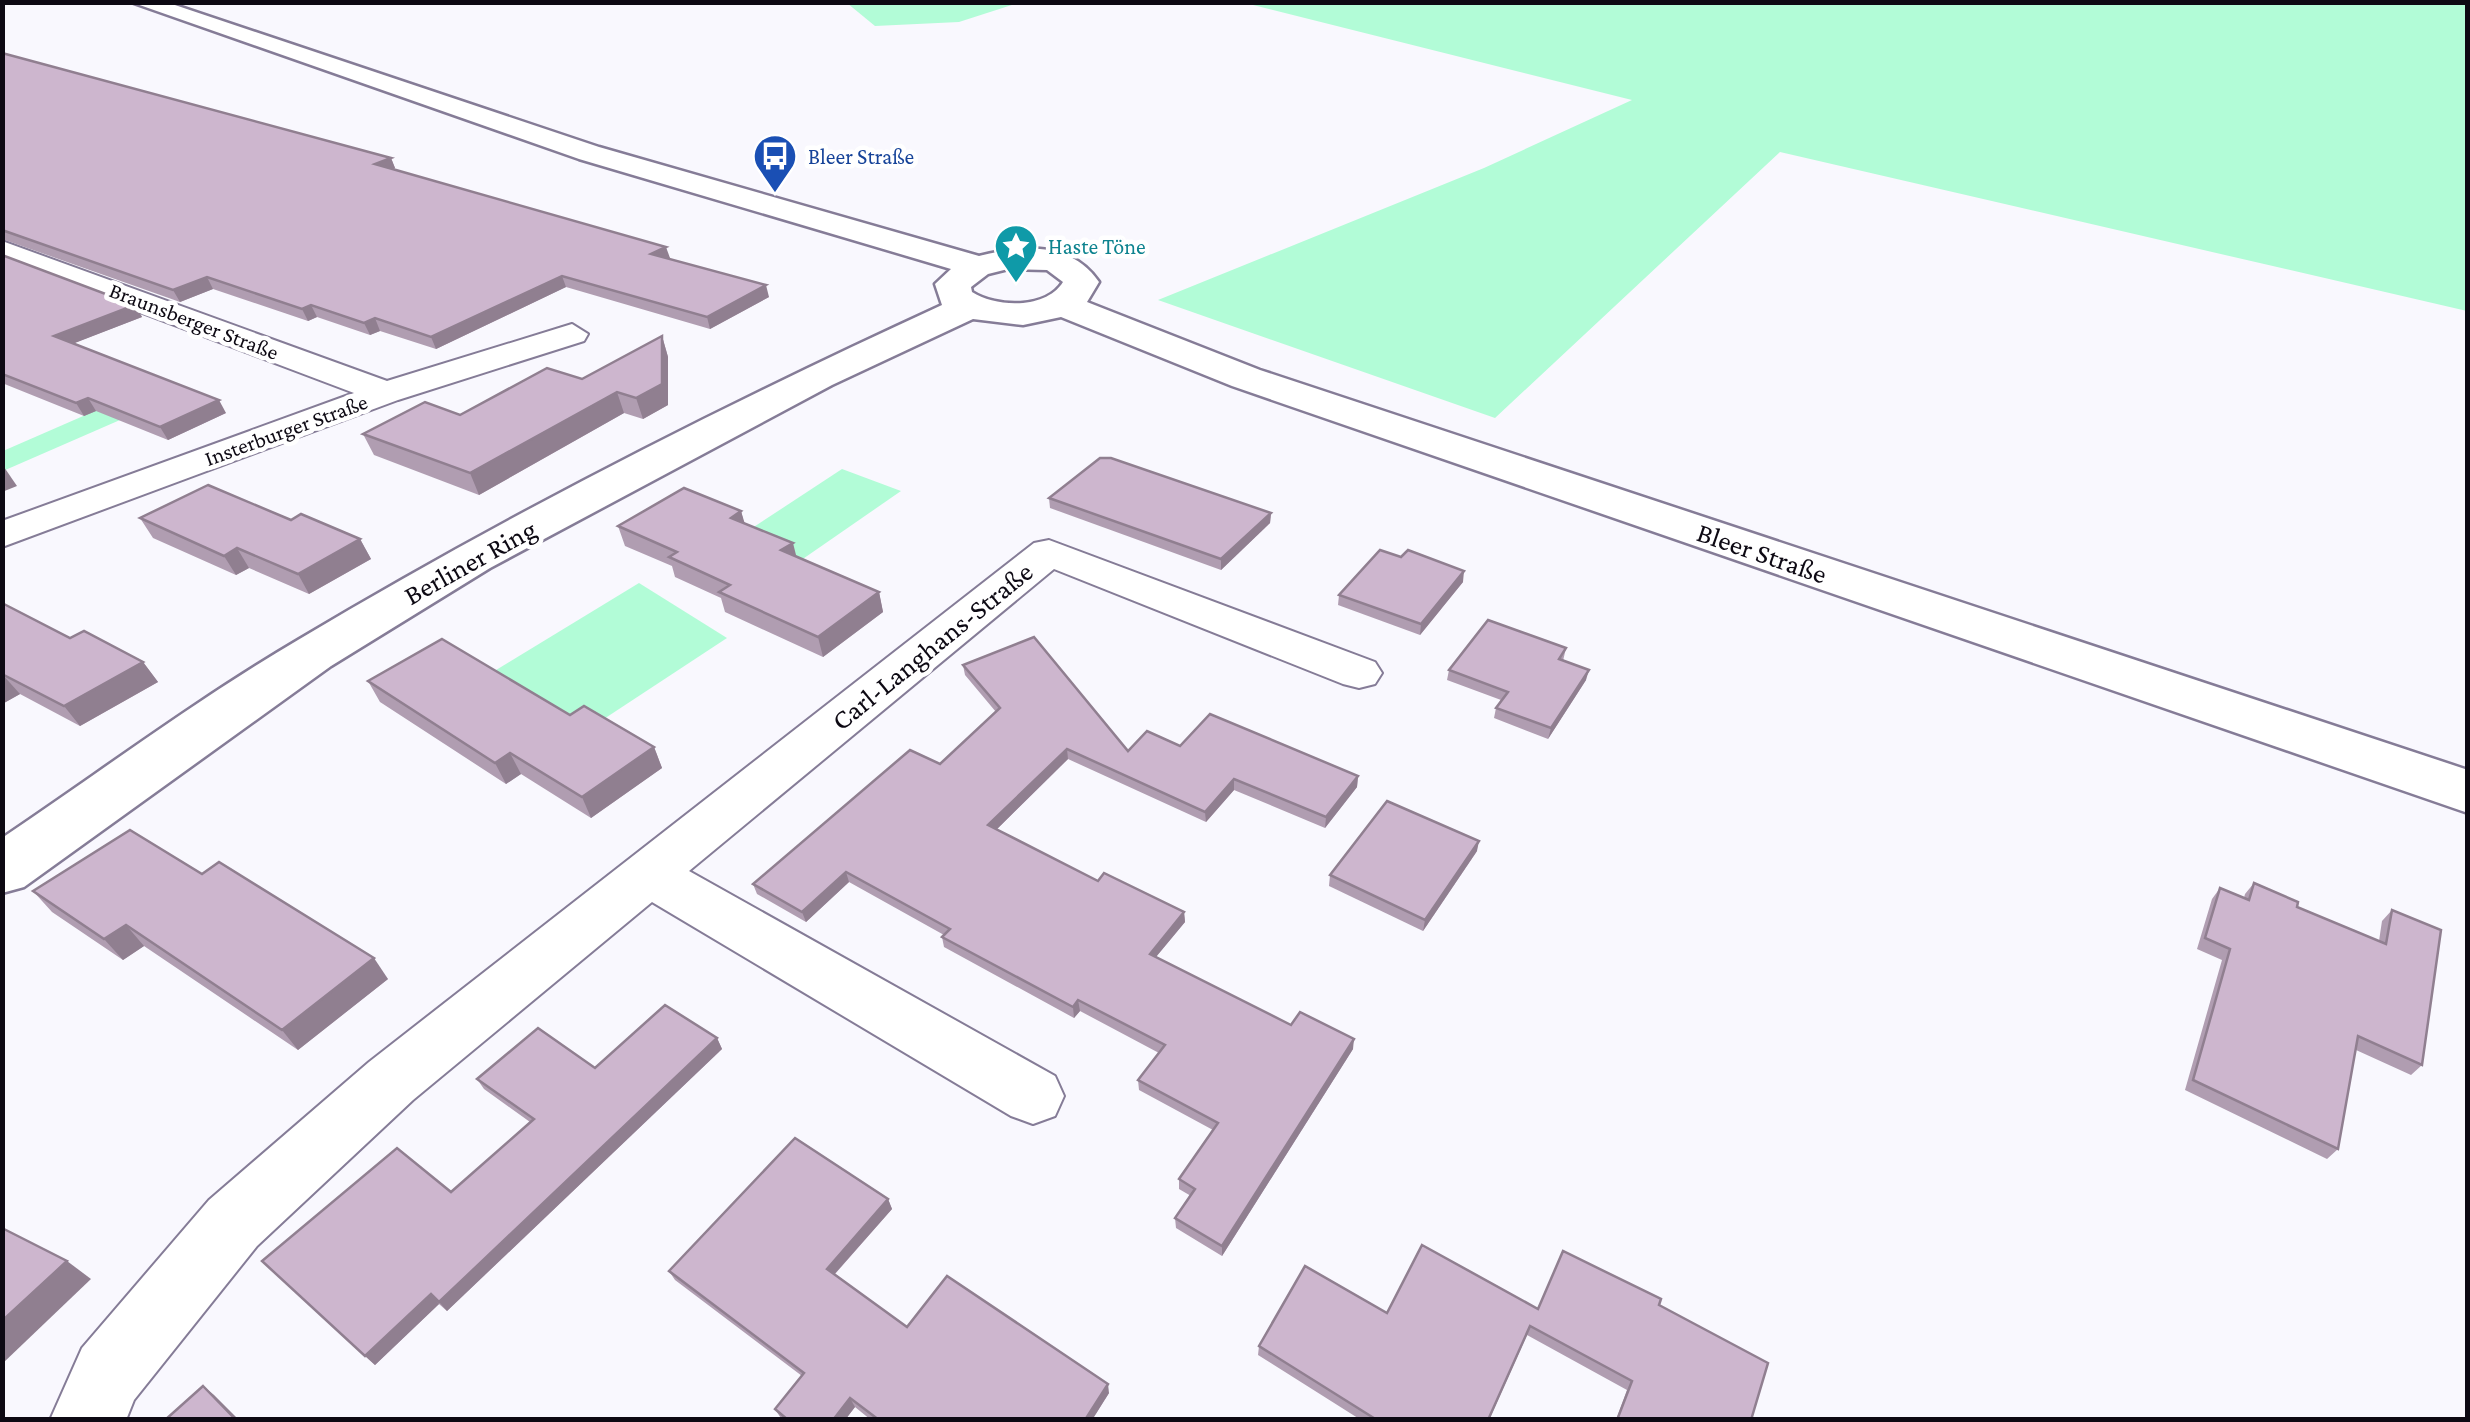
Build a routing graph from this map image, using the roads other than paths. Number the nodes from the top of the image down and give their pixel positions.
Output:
1 (142, 2) edge
2 (2, 250) edge
3 (972, 287) junction
4 (1061, 304) junction
5 (572, 334) dead end
6 (386, 393) junction
7 (2, 535) edge
8 (1360, 673) dead end
9 (2468, 792) edge
10 (2, 870) edge
11 (649, 874) junction
12 (1032, 1096) dead end
13 (88, 1420) edge

1 - 3 street
2 - 6 street, Braunsberger Straße
3 - 4 street
3 - 4 street, Berliner Ring
3 - 10 street, Berliner Ring
4 - 9 street, Bleer Straße
5 - 6 street, Insterburger Straße
6 - 7 street, Insterburger Straße
8 - 11 street, Carl-Langhans-Straße
11 - 12 street
11 - 13 street, Carl-Langhans-Straße

